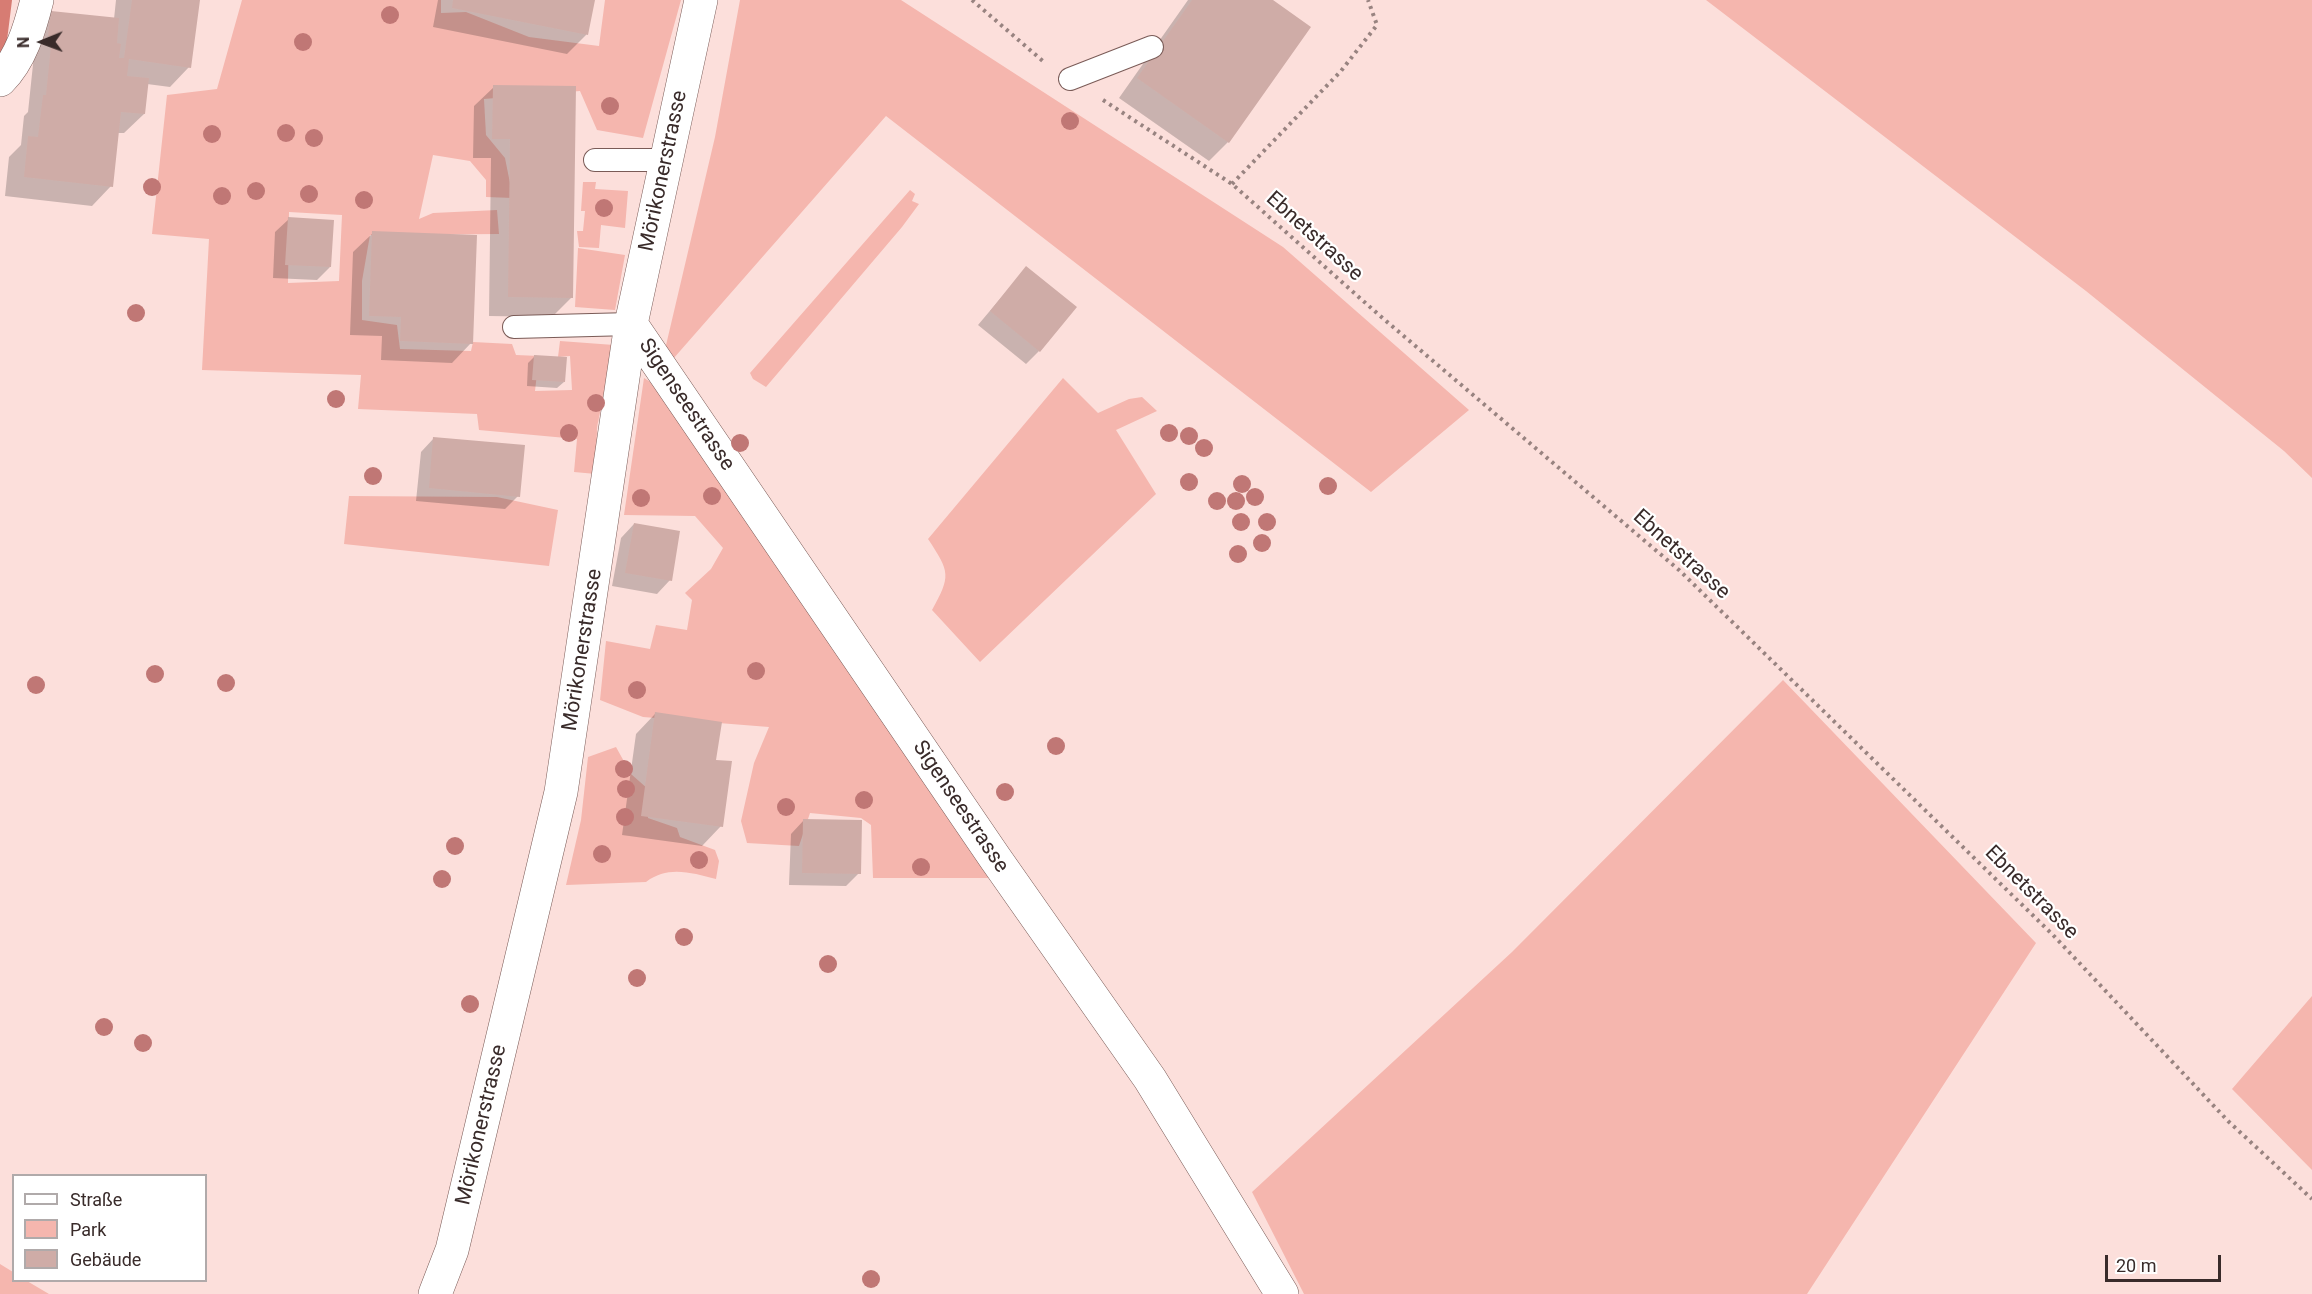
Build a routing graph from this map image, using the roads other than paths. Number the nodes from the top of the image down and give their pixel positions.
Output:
1 (37, 0) edge
2 (701, 0) edge
3 (1152, 47) dead end
4 (5, 75) edge
5 (1070, 79) road end
6 (595, 160) dead end
7 (666, 160) junction
8 (631, 324) junction
9 (514, 327) dead end
10 (435, 1294) edge
11 (1281, 1294) edge

1 - 4 street
2 - 7 street, Mörikonerstrasse
3 - 5 lane
6 - 7 lane
7 - 8 street, Mörikonerstrasse
8 - 9 lane
8 - 10 street, Mörikonerstrasse
8 - 11 street, Sigenseestrasse

